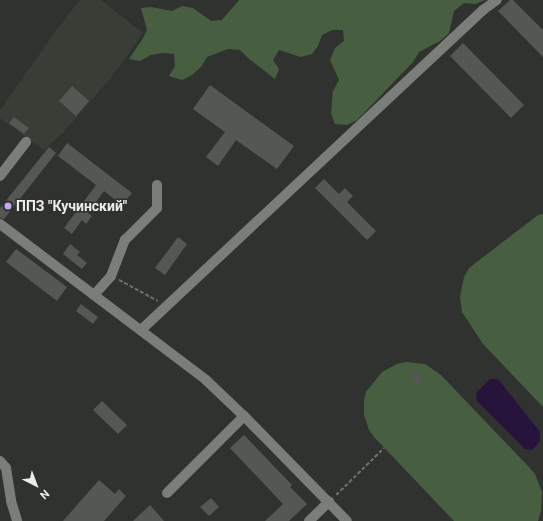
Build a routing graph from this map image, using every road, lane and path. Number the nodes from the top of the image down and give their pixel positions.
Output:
1 (497, 0) edge
2 (26, 142) dead end
3 (0, 176) edge
4 (157, 186) dead end
5 (1, 228) edge
6 (111, 276) junction
7 (94, 295) junction
8 (167, 305) junction
9 (141, 330) junction
10 (244, 416) junction
11 (384, 448) dead end
12 (0, 461) edge
13 (167, 493) dead end
14 (329, 502) junction
15 (17, 521) edge
16 (309, 521) edge
17 (347, 521) edge

1 - 8 street
2 - 3 street
4 - 6 street
5 - 7 street
6 - 7 street
6 - 8 path
7 - 9 street
8 - 9 street
9 - 10 street
10 - 13 street
10 - 14 street
11 - 14 path
12 - 15 street
14 - 16 street
14 - 17 street

